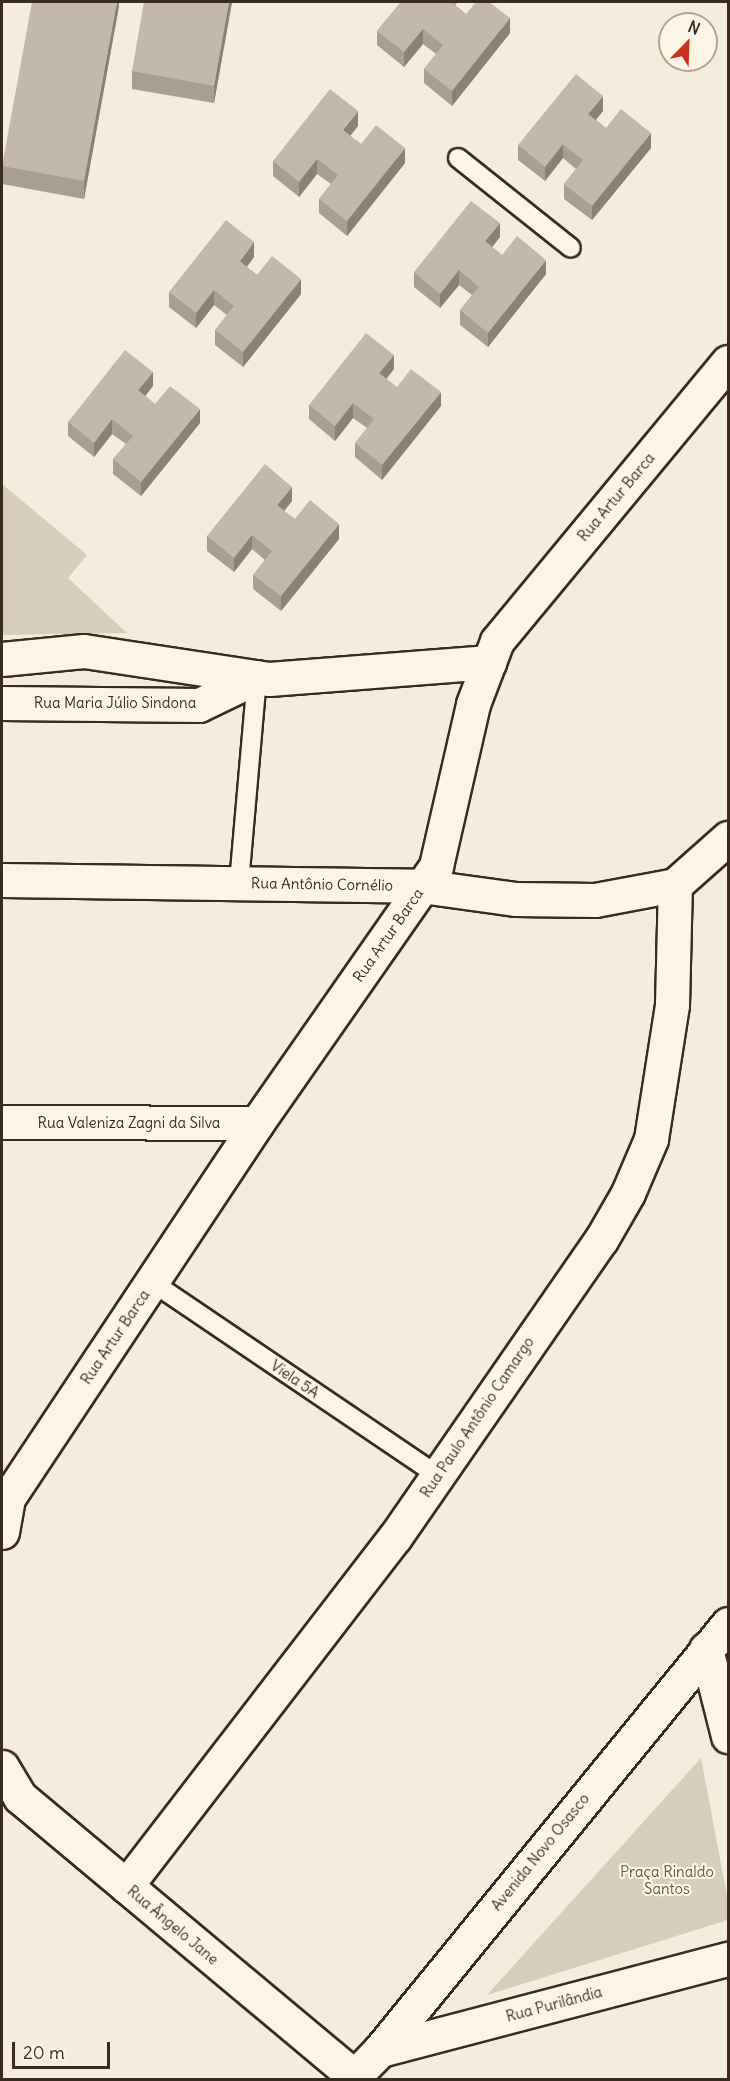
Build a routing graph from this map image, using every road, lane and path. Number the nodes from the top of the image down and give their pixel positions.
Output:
1 (458, 158) dead end
2 (572, 248) dead end
3 (729, 362) edge
4 (2, 659) edge
5 (489, 662) junction
6 (257, 677) junction
7 (2, 703) edge
8 (729, 838) edge
9 (2, 880) edge
10 (239, 883) junction
11 (675, 885) junction
12 (422, 886) junction
13 (2, 1122) edge
14 (257, 1123) junction
15 (152, 1282) junction
16 (438, 1476) junction
17 (5, 1493) edge
18 (2, 1532) edge
19 (729, 1624) edge
20 (706, 1649) junction
21 (729, 1736) edge
22 (2, 1767) edge
23 (126, 1886) junction
24 (729, 1959) edge
25 (380, 2050) junction
26 (352, 2078) edge

1 - 2 lane
3 - 5 street, Rua Artur Barca
4 - 6 street, Rua Maria Júlio Sindona
5 - 6 street, Rua Maria Júlio Sindona
5 - 12 street, Rua Artur Barca
6 - 7 street, Rua Maria Júlio Sindona
6 - 10 lane
8 - 11 street
9 - 10 street, Rua Antônio Cornélio
10 - 12 street, Rua Antônio Cornélio
11 - 12 street, Rua Antônio Cornélio
11 - 16 street, Rua Paulo Antônio Camargo
12 - 14 street, Rua Artur Barca
13 - 14 street, Rua Valeniza Zagni da Silva
14 - 15 street, Rua Artur Barca
15 - 16 lane, Viela 5A
15 - 17 street, Rua Artur Barca
16 - 23 street, Rua Paulo Antônio Camargo
17 - 18 street
19 - 20 street, Avenida Novo Osasco
20 - 21 street
20 - 25 street, Avenida Novo Osasco
22 - 23 street, Rua Ângelo Jane
23 - 26 street, Rua Ângelo Jane
24 - 25 street, Rua Purilândia
25 - 26 street, Avenida Novo Osasco

